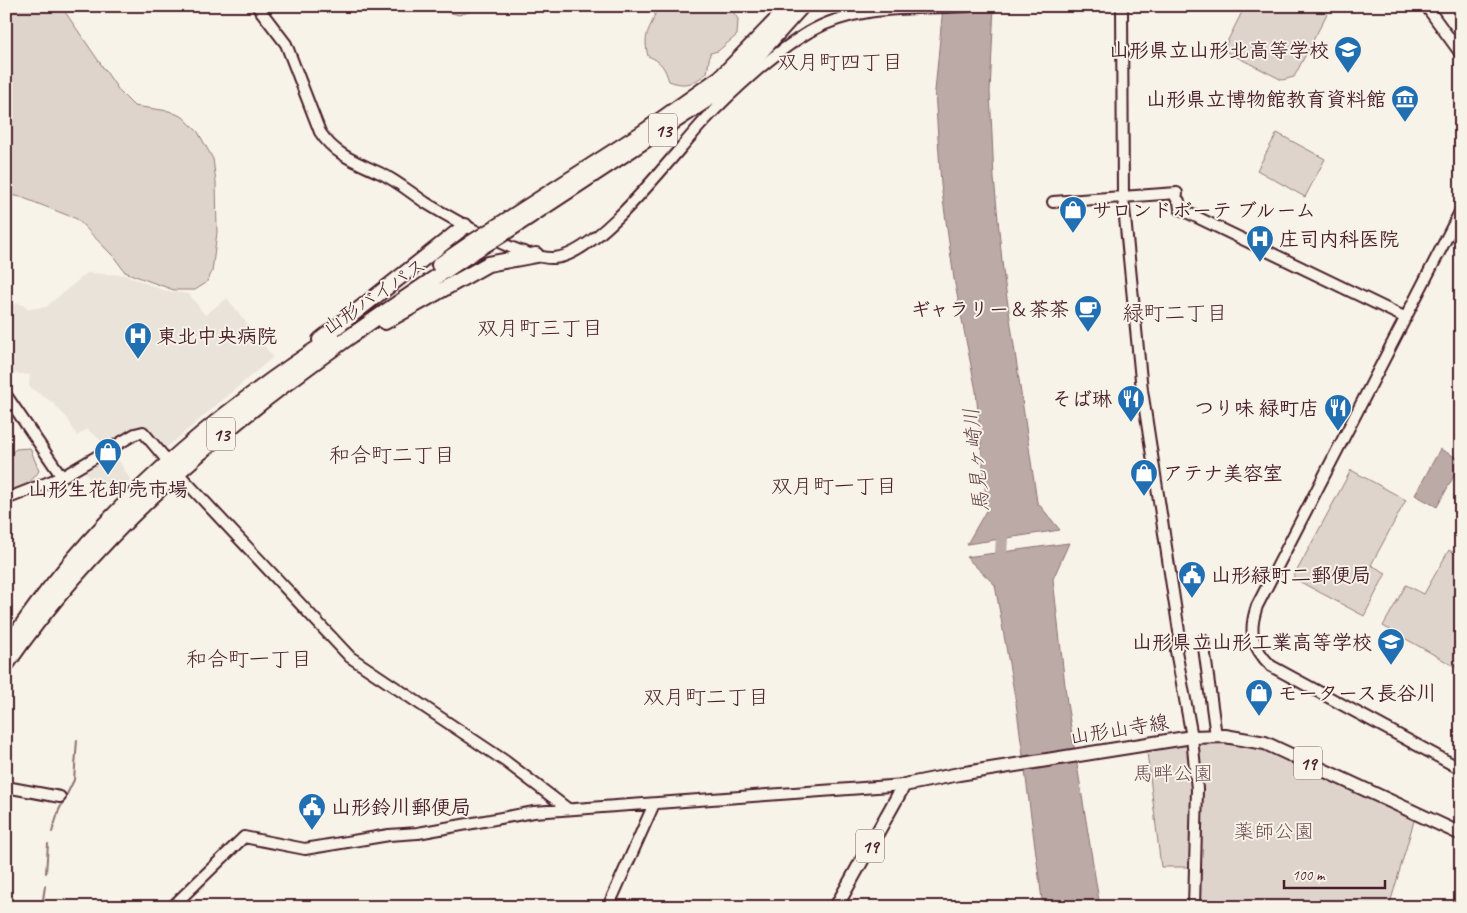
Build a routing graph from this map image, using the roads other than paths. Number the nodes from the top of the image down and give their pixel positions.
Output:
1 (257, 6) edge
2 (790, 6) edge
3 (802, 6) edge
4 (969, 6) edge
5 (1122, 6) edge
6 (1426, 6) edge
7 (1461, 54) edge
8 (1122, 197) junction
9 (1053, 202) dead end
10 (1461, 210) edge
11 (465, 226) junction
12 (501, 230) junction
13 (536, 255) junction
14 (1406, 318) junction
15 (293, 370) junction
16 (6, 395) edge
17 (172, 466) junction
18 (62, 477) junction
19 (6, 499) edge
20 (1203, 640) dead end
21 (6, 649) edge
22 (6, 665) edge
23 (1216, 736) junction
24 (1192, 737) junction
25 (1461, 768) edge
26 (904, 785) junction
27 (6, 787) edge
28 (60, 797) dead end
29 (654, 804) junction
30 (568, 809) junction
31 (1461, 834) edge
32 (172, 907) edge
33 (608, 907) edge
34 (836, 907) edge
35 (1194, 907) edge

1 - 11 street
2 - 12 highway, 山形バイパス / 13
3 - 12 highway, 山形バイパス / 13
4 - 13 street
5 - 8 street
6 - 7 street
8 - 9 street
8 - 14 street
8 - 24 street
10 - 14 street
11 - 13 street
11 - 15 highway
12 - 15 highway, 山形バイパス / 13, bridge
13 - 15 highway
14 - 25 street
15 - 17 highway, 山形バイパス / 13
16 - 18 street
17 - 18 street
17 - 21 highway, 山形バイパス / 13
17 - 22 highway, 山形バイパス / 13
17 - 30 street
18 - 19 street
20 - 23 street
23 - 24 main road, 山形山寺線 / 19
23 - 31 main road, 山形山寺線 / 19
24 - 26 main road, 山形山寺線 / 19
24 - 35 street
26 - 29 street
26 - 34 main road, 19
27 - 28 street
29 - 30 street
29 - 33 street
30 - 32 street

